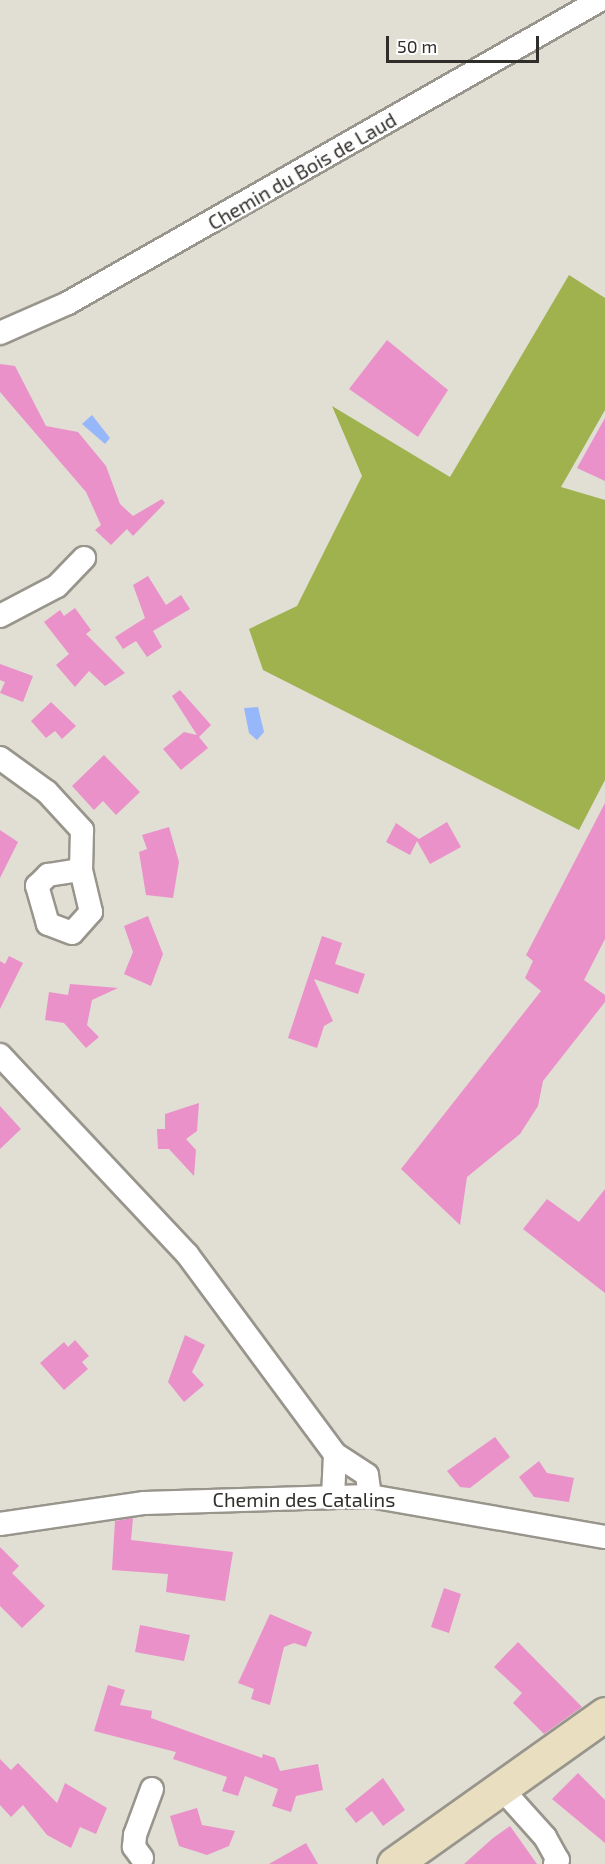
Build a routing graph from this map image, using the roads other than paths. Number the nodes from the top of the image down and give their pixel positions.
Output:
1 (600, 0) edge
2 (0, 333) edge
3 (84, 558) dead end
4 (0, 616) edge
5 (0, 758) edge
6 (81, 870) dead end
7 (0, 1055) edge
8 (335, 1454) junction
9 (370, 1496) junction
10 (333, 1497) junction
11 (0, 1524) edge
12 (605, 1537) edge
13 (605, 1714) edge
14 (501, 1788) junction
15 (152, 1789) dead end
16 (142, 1862) edge
17 (394, 1864) edge
18 (555, 1864) edge

1 - 2 street, Chemin du Bois de Laud
3 - 4 street
5 - 6 street
7 - 8 street
8 - 9 street
8 - 10 street
9 - 10 street, Chemin des Catalins
9 - 12 street, Chemin des Catalins
10 - 11 street, Chemin des Catalins
13 - 14 street
14 - 17 street
14 - 18 street
15 - 16 street

